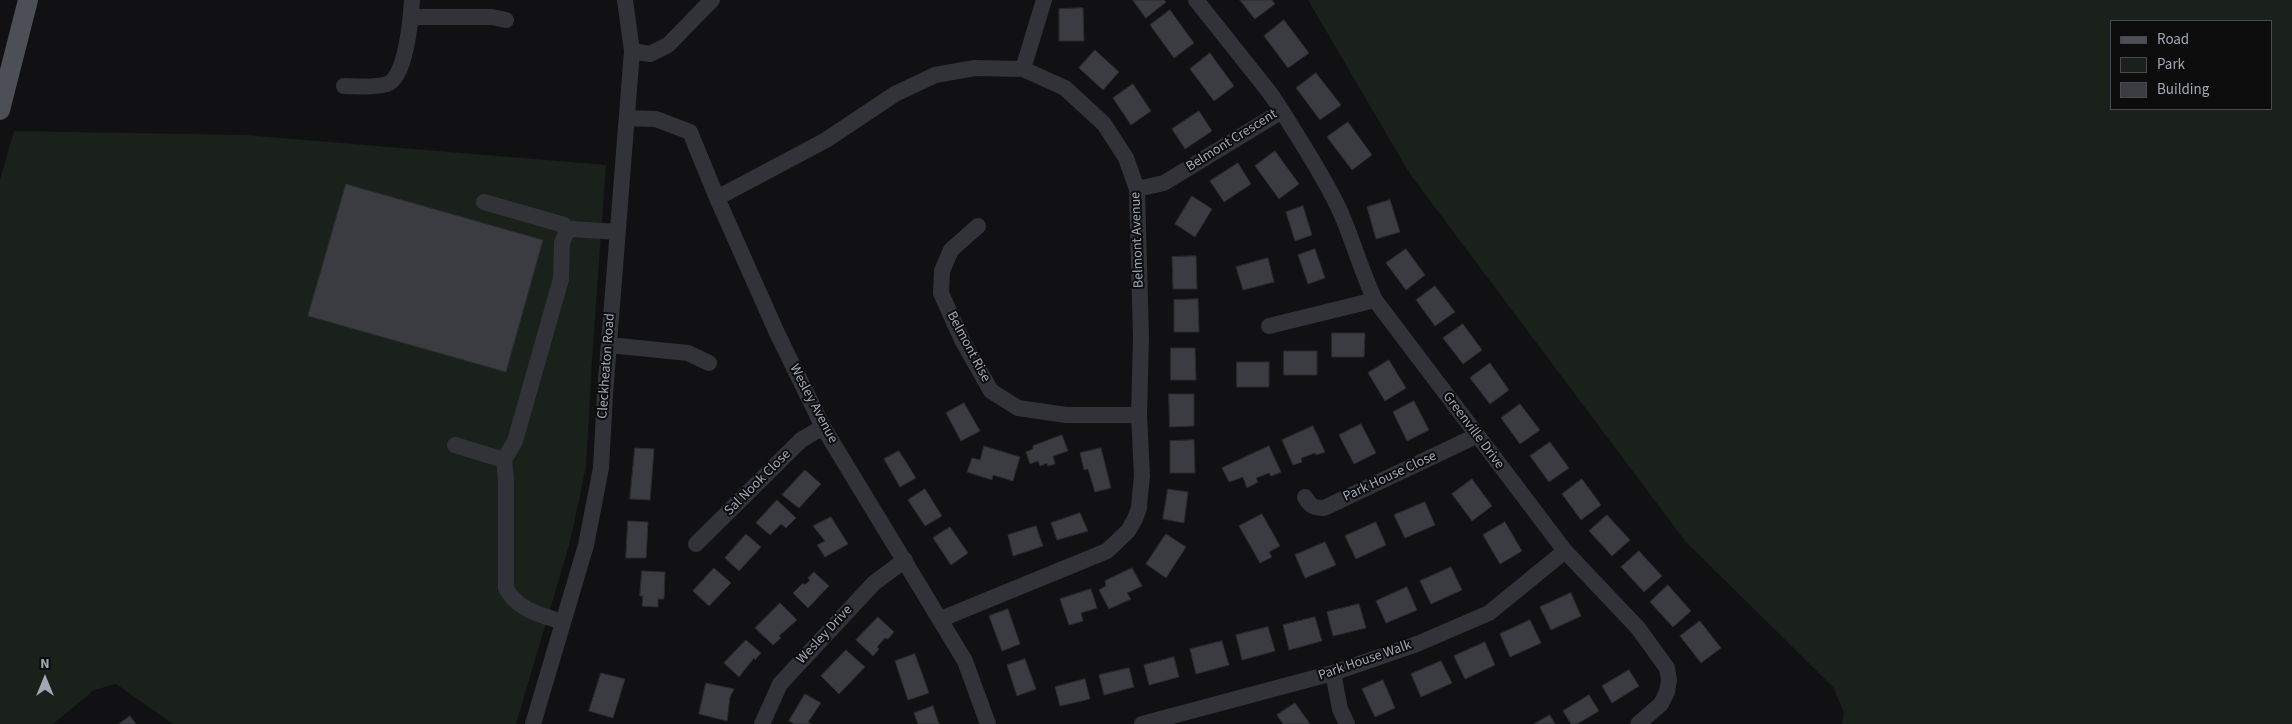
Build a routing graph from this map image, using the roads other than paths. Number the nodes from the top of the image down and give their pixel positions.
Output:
1 (28, 0) edge
2 (412, 0) edge
3 (624, 0) edge
4 (712, 0) edge
5 (1044, 0) edge
6 (1196, 0) edge
7 (411, 17) junction
8 (506, 20) dead end
9 (19, 37) junction
10 (632, 51) junction
11 (0, 62) edge
12 (1023, 70) junction
13 (344, 86) dead end
14 (0, 110) edge
15 (1282, 111) junction
16 (627, 118) junction
17 (1137, 189) junction
18 (717, 198) junction
19 (484, 202) dead end
20 (978, 226) dead end
21 (569, 231) junction
22 (618, 232) junction
23 (1375, 300) junction
24 (1269, 326) dead end
25 (608, 345) junction
26 (709, 363) dead end
27 (1138, 416) junction
28 (823, 427) junction
29 (1476, 436) junction
30 (454, 446) dead end
31 (504, 460) junction
32 (1305, 497) dead end
33 (696, 544) dead end
34 (1564, 551) junction
35 (905, 560) junction
36 (941, 619) junction
37 (563, 622) junction
38 (1333, 673) junction
39 (533, 724) edge
40 (762, 724) edge
41 (988, 724) edge
42 (1142, 724) edge
43 (1347, 724) edge
44 (1638, 724) edge

1 - 9 main road
2 - 7 street
3 - 10 street, Cleckheaton Road
4 - 10 street
5 - 12 street
6 - 15 street, Belmont Crescent
7 - 8 street
7 - 13 street
9 - 11 main road
9 - 14 main road
10 - 16 street, Cleckheaton Road
12 - 17 street, Belmont Avenue
12 - 18 street, Belmont Avenue
15 - 17 street, Belmont Crescent
15 - 23 street, Greenville Drive
16 - 18 street, Wesley Avenue
16 - 22 street, Cleckheaton Road
17 - 27 street, Belmont Avenue
18 - 28 street, Wesley Avenue
19 - 21 street
20 - 27 street, Belmont Rise
21 - 22 street
21 - 31 street
22 - 25 street, Cleckheaton Road
23 - 24 street
23 - 29 street, Greenville Drive
25 - 26 street
25 - 37 street, Cleckheaton Road
27 - 36 street, Belmont Avenue
28 - 33 street, Sal Nook Close
28 - 35 street, Wesley Avenue
29 - 32 street, Park House Close
29 - 34 street, Greenville Drive
30 - 31 street
31 - 37 street
34 - 38 street, Park House Walk
34 - 44 street, Greenville Drive
35 - 36 street, Wesley Avenue
35 - 40 street, Wesley Drive
36 - 41 street, Wesley Avenue
37 - 39 street, Cleckheaton Road
38 - 42 street, Park House Walk
38 - 43 street

